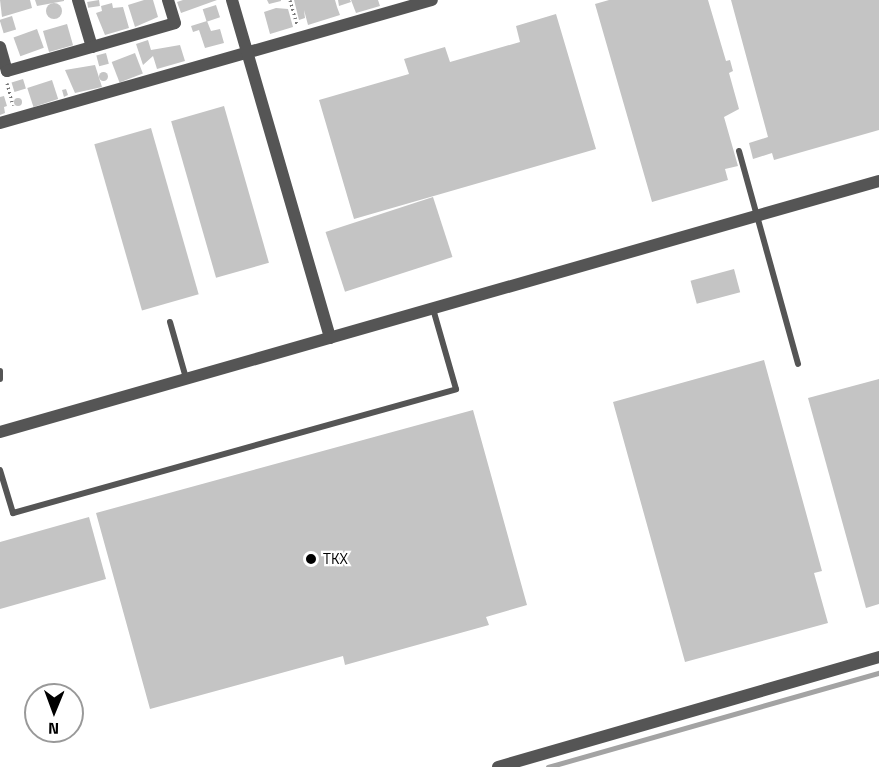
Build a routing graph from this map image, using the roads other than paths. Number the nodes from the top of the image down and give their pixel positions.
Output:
1 (78, 0) edge
2 (168, 0) edge
3 (232, 0) edge
4 (432, 0) edge
5 (0, 47) edge
6 (92, 47) junction
7 (247, 53) junction
8 (0, 123) edge
9 (739, 151) dead end
10 (879, 182) edge
11 (757, 215) junction
12 (433, 309) junction
13 (170, 322) dead end
14 (330, 338) junction
15 (798, 364) dead end
16 (0, 371) edge
17 (0, 379) edge
18 (186, 379) junction
19 (0, 432) edge
20 (0, 470) edge
21 (879, 657) edge
22 (498, 767) edge

1 - 6 street
2 - 6 street
3 - 7 street
4 - 7 street
5 - 6 street
7 - 8 street
7 - 14 street
9 - 11 lane
10 - 11 street
11 - 12 street
11 - 15 lane
12 - 14 street
12 - 20 lane
13 - 18 lane
14 - 18 street
16 - 17 lane
18 - 19 street
21 - 22 street

